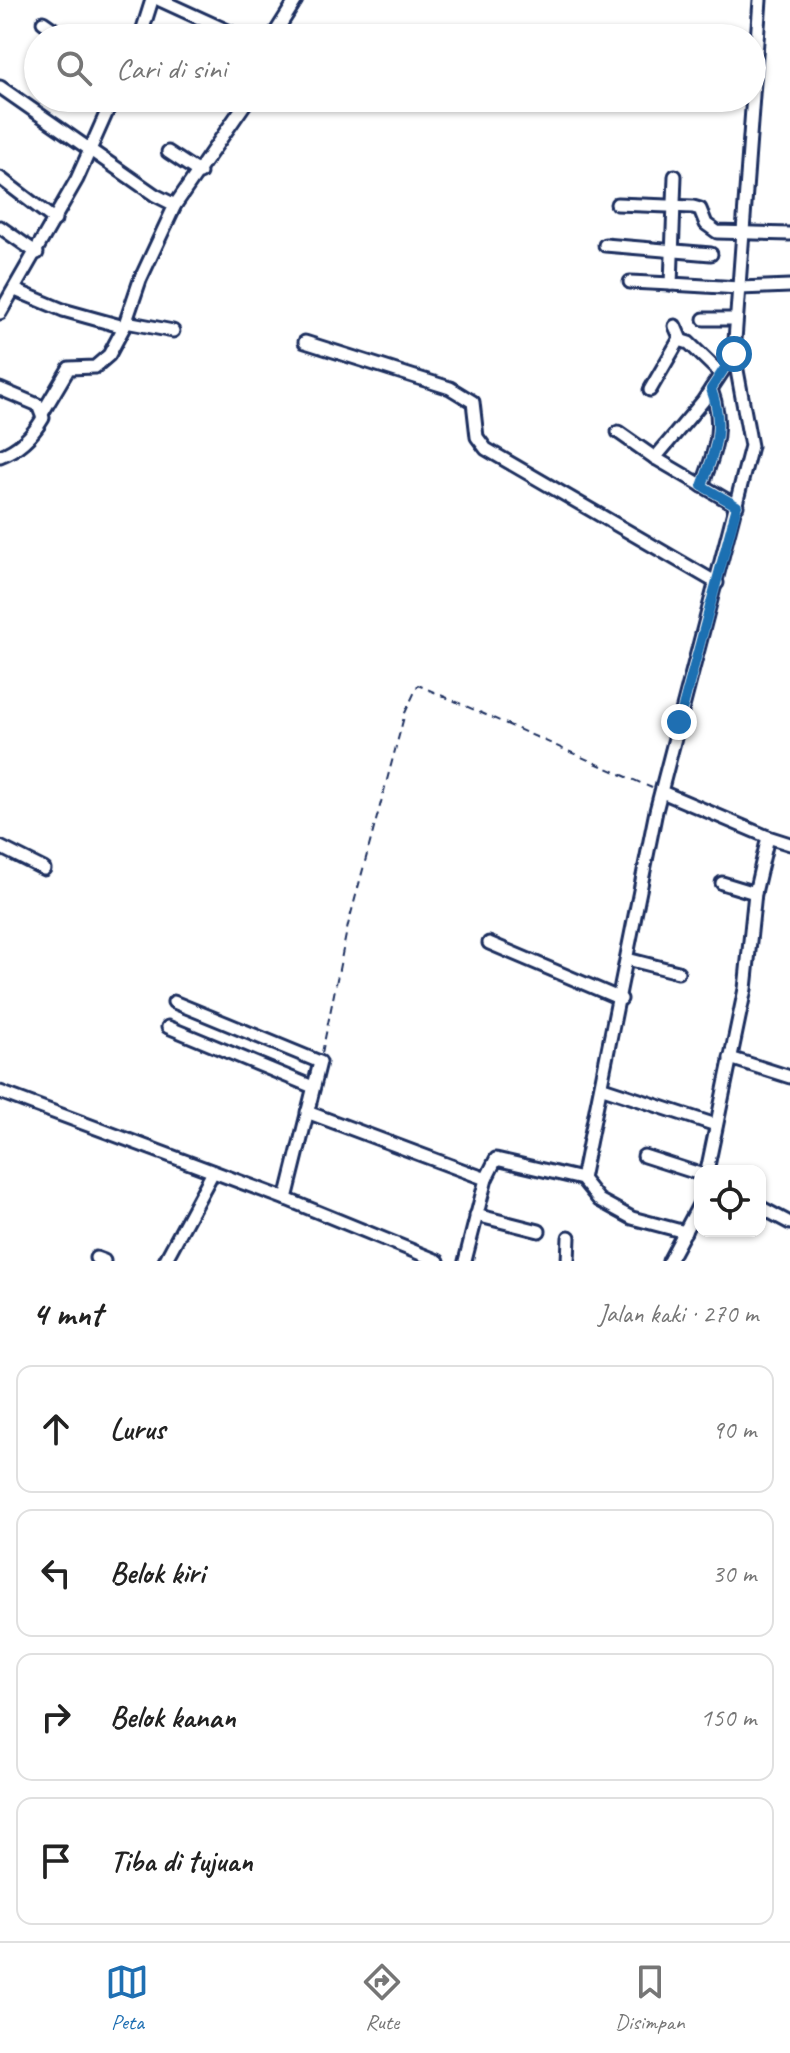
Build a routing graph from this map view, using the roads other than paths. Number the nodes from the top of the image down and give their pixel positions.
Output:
1 (152, 0) edge
2 (160, 0) edge
3 (296, 0) edge
4 (760, 0) edge
5 (43, 22) dead end
6 (46, 24) edge
7 (144, 24) edge
8 (212, 24) edge
9 (281, 24) edge
10 (758, 24) edge
11 (0, 87) edge
12 (24, 104) edge
13 (35, 112) edge
14 (106, 112) edge
15 (240, 112) edge
16 (751, 112) edge
17 (88, 150) junction
18 (168, 152) dead end
19 (200, 173) junction
20 (675, 176) dead end
21 (0, 178) edge
22 (617, 204) dead end
23 (175, 205) junction
24 (674, 206) junction
25 (55, 220) junction
26 (0, 227) edge
27 (742, 234) junction
28 (790, 234) edge
29 (605, 245) dead end
30 (671, 251) junction
31 (37, 253) junction
32 (711, 254) dead end
33 (630, 282) dead end
34 (671, 284) junction
35 (790, 286) edge
36 (739, 288) junction
37 (8, 295) edge
38 (0, 313) edge
39 (704, 319) dead end
40 (735, 319) junction
41 (125, 324) junction
42 (675, 326) dead end
43 (173, 331) dead end
44 (681, 340) junction
45 (305, 342) dead end
46 (734, 354) junction
47 (720, 373) junction
48 (0, 389) edge
49 (711, 389) junction
50 (650, 390) dead end
51 (43, 412) junction
52 (618, 432) dead end
53 (0, 456) edge
54 (655, 458) junction
55 (702, 486) junction
56 (737, 506) junction
57 (717, 583) junction
58 (662, 792) junction
59 (768, 837) junction
60 (790, 844) edge
61 (0, 847) edge
62 (44, 869) dead end
63 (722, 883) dead end
64 (755, 893) junction
65 (489, 943) dead end
66 (627, 959) junction
67 (678, 972) dead end
68 (621, 999) junction
69 (174, 1002) dead end
70 (168, 1027) dead end
71 (730, 1058) junction
72 (790, 1077) edge
73 (313, 1087) junction
74 (603, 1088) junction
75 (0, 1092) edge
76 (307, 1112) junction
77 (716, 1125) junction
78 (644, 1156) dead end
79 (708, 1165) edge
80 (213, 1172) junction
81 (694, 1172) edge
82 (486, 1179) junction
83 (582, 1179) junction
84 (286, 1199) junction
85 (766, 1210) edge
86 (476, 1215) junction
87 (694, 1215) edge
88 (790, 1223) edge
89 (539, 1231) dead end
90 (685, 1232) junction
91 (569, 1237) dead end
92 (165, 1261) edge
93 (438, 1261) edge
94 (465, 1261) edge
95 (568, 1261) edge
96 (669, 1261) edge

1 - 7 street
2 - 8 street
3 - 9 street
4 - 10 street
5 - 6 street
11 - 12 street
13 - 17 street
14 - 17 street
15 - 19 street
16 - 27 street
17 - 23 street
17 - 25 street
18 - 19 street
19 - 23 street
20 - 24 street
21 - 25 street
22 - 24 street
23 - 41 street
24 - 27 street
24 - 30 street
25 - 31 street
26 - 31 street
27 - 28 street
27 - 36 street
29 - 30 street
30 - 32 street
30 - 34 street
31 - 37 street
33 - 34 street
34 - 36 street
35 - 36 street
36 - 40 street
37 - 38 street
37 - 41 street
39 - 40 street
40 - 46 street
41 - 43 street
41 - 51 street
42 - 44 street
44 - 47 street
44 - 50 street
45 - 57 street
46 - 47 street
46 - 56 street
47 - 49 street
48 - 51 street
49 - 54 street
49 - 55 street
51 - 53 street
52 - 54 street
54 - 55 street
55 - 56 street
56 - 57 street
57 - 58 street
58 - 59 street
58 - 66 street
59 - 60 street
59 - 64 street
61 - 62 street
63 - 64 street
64 - 71 street
65 - 68 street
66 - 67 street
66 - 68 street
68 - 74 street
69 - 73 street
70 - 73 street
71 - 72 street
71 - 77 street
73 - 76 street
74 - 77 street
74 - 83 street
75 - 80 street
76 - 82 street
76 - 84 street
77 - 79 street
78 - 81 street
80 - 84 street
80 - 92 street
82 - 83 street
82 - 86 street
83 - 90 street
84 - 93 street
85 - 88 street
86 - 89 street
86 - 94 street
87 - 90 street
90 - 96 street
91 - 95 street

